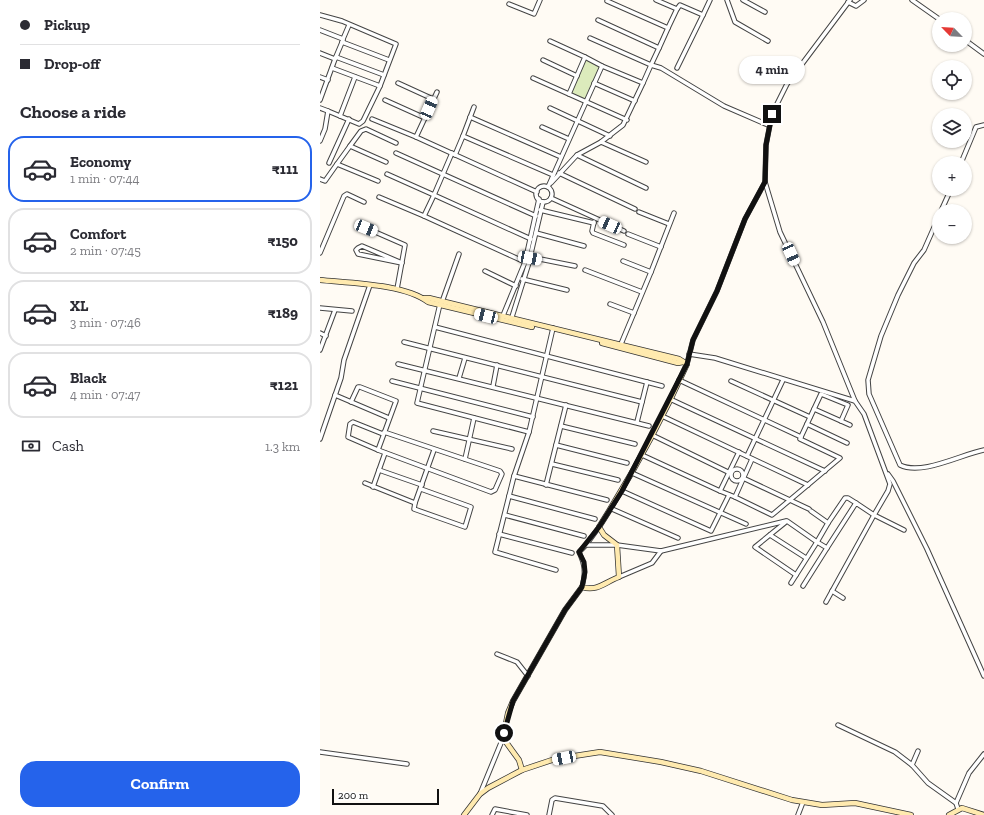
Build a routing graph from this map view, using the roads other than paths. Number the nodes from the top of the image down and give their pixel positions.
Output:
1 (540, 0) edge
2 (656, 0) edge
3 (681, 0) edge
4 (710, 0) edge
5 (727, 0) edge
6 (743, 0) edge
7 (864, 0) edge
8 (912, 0) edge
9 (607, 1) dead end
10 (849, 2) edge
11 (509, 4) dead end
12 (680, 5) junction
13 (677, 9) junction
14 (765, 12) dead end
15 (932, 14) edge
16 (320, 15) edge
17 (703, 15) junction
18 (598, 20) dead end
19 (349, 25) junction
20 (668, 28) junction
21 (320, 30) edge
22 (590, 38) dead end
23 (343, 40) junction
24 (550, 41) dead end
25 (768, 41) dead end
26 (972, 45) edge
27 (659, 48) junction
28 (320, 53) edge
29 (984, 54) edge
30 (585, 57) junction
31 (336, 58) junction
32 (390, 60) junction
33 (543, 60) dead end
34 (651, 65) junction
35 (602, 66) junction
36 (332, 68) junction
37 (677, 68) dead end
38 (384, 75) junction
39 (577, 76) junction
40 (320, 77) edge
41 (355, 77) junction
42 (533, 78) dead end
43 (328, 80) junction
44 (398, 83) dead end
45 (594, 83) junction
46 (643, 83) junction
47 (380, 86) junction
48 (436, 92) dead end
49 (569, 94) junction
50 (433, 99) junction
51 (320, 100) edge
52 (385, 100) dead end
53 (635, 101) junction
54 (586, 102) junction
55 (474, 107) dead end
56 (320, 108) edge
57 (550, 108) dead end
58 (328, 111) junction
59 (340, 116) junction
60 (470, 117) junction
61 (425, 118) junction
62 (372, 119) dead end
63 (349, 120) junction
64 (577, 120) junction
65 (627, 120) junction
66 (984, 125) edge
67 (542, 126) dead end
68 (768, 126) junction
69 (463, 136) junction
70 (610, 136) junction
71 (416, 137) junction
72 (569, 139) junction
73 (320, 141) edge
74 (601, 142) junction
75 (396, 143) dead end
76 (350, 146) junction
77 (396, 153) dead end
78 (454, 154) junction
79 (577, 155) junction
80 (964, 156) edge
81 (561, 157) junction
82 (386, 162) dead end
83 (646, 162) dead end
84 (329, 163) dead end
85 (337, 164) junction
86 (387, 174) dead end
87 (443, 174) junction
88 (559, 174) junction
89 (553, 175) junction
90 (320, 179) edge
91 (378, 181) dead end
92 (765, 182) junction
93 (548, 187) junction
94 (646, 188) dead end
95 (537, 192) junction
96 (434, 194) junction
97 (379, 197) dead end
98 (552, 198) junction
99 (539, 199) junction
100 (364, 202) dead end
101 (543, 202) junction
102 (540, 210) junction
103 (674, 213) dead end
104 (424, 216) junction
105 (536, 216) junction
106 (596, 218) junction
107 (594, 223) junction
108 (670, 224) junction
109 (366, 228) dead end
110 (624, 231) dead end
111 (932, 232) edge
112 (536, 233) junction
113 (628, 234) dead end
114 (531, 239) junction
115 (624, 245) dead end
116 (584, 246) dead end
117 (661, 247) junction
118 (320, 253) edge
119 (459, 254) dead end
120 (530, 258) junction
121 (623, 261) dead end
122 (524, 262) junction
123 (402, 263) junction
124 (575, 266) dead end
125 (585, 270) dead end
126 (485, 271) dead end
127 (651, 272) junction
128 (519, 278) junction
129 (320, 280) edge
130 (524, 280) junction
131 (370, 285) junction
132 (516, 286) junction
133 (397, 289) junction
134 (567, 290) dead end
135 (642, 292) junction
136 (441, 303) junction
137 (610, 304) dead end
138 (320, 308) edge
139 (335, 310) junction
140 (352, 311) dead end
141 (634, 313) junction
142 (502, 318) junction
143 (512, 320) junction
144 (435, 327) junction
145 (553, 330) junction
146 (320, 333) edge
147 (326, 336) junction
148 (404, 342) dead end
149 (620, 344) junction
150 (430, 348) junction
151 (320, 350) edge
152 (689, 354) junction
153 (548, 356) junction
154 (465, 358) junction
155 (685, 363) junction
156 (398, 364) dead end
157 (497, 365) junction
158 (425, 370) junction
159 (543, 377) junction
160 (459, 378) junction
161 (680, 380) junction
162 (783, 380) junction
163 (392, 381) dead end
164 (647, 382) junction
165 (731, 382) dead end
166 (493, 386) junction
167 (662, 386) dead end
168 (421, 388) junction
169 (335, 395) junction
170 (538, 398) junction
171 (670, 398) junction
172 (774, 400) junction
173 (855, 401) junction
174 (351, 402) junction
175 (642, 402) junction
176 (566, 405) junction
177 (814, 409) junction
178 (662, 416) junction
179 (533, 417) junction
180 (810, 417) junction
181 (389, 418) junction
182 (474, 418) junction
183 (764, 420) junction
184 (841, 421) junction
185 (637, 422) junction
186 (807, 424) junction
187 (850, 425) dead end
188 (561, 426) junction
189 (649, 426) dead end
190 (433, 431) dead end
191 (529, 432) junction
192 (384, 433) junction
193 (652, 435) junction
194 (801, 437) junction
195 (756, 438) junction
196 (320, 439) edge
197 (469, 439) junction
198 (847, 443) dead end
199 (636, 444) dead end
200 (556, 445) junction
201 (512, 449) dead end
202 (378, 450) junction
203 (434, 450) junction
204 (984, 450) edge
205 (739, 452) junction
206 (385, 453) junction
207 (642, 455) junction
208 (747, 456) junction
209 (752, 459) junction
210 (465, 460) junction
211 (627, 463) dead end
212 (552, 464) junction
213 (428, 468) junction
214 (379, 470) junction
215 (825, 471) junction
216 (730, 473) junction
217 (887, 473) junction
218 (632, 474) junction
219 (514, 476) junction
220 (743, 478) junction
221 (618, 480) dead end
222 (365, 483) dead end
223 (546, 485) junction
224 (808, 485) junction
225 (373, 486) junction
226 (421, 487) junction
227 (622, 491) junction
228 (720, 491) junction
229 (729, 495) junction
230 (509, 496) junction
231 (734, 497) junction
232 (607, 500) dead end
233 (790, 500) junction
234 (416, 503) junction
235 (856, 503) junction
236 (612, 508) junction
237 (720, 512) junction
238 (874, 514) junction
239 (505, 515) junction
240 (595, 519) dead end
241 (787, 521) junction
242 (828, 523) junction
243 (746, 524) dead end
244 (599, 527) junction
245 (904, 530) dead end
246 (499, 534) junction
247 (770, 535) junction
248 (584, 536) dead end
249 (678, 538) dead end
250 (817, 542) junction
251 (586, 545) junction
252 (617, 545) junction
253 (827, 548) junction
254 (661, 551) junction
255 (572, 553) dead end
256 (806, 558) junction
257 (556, 570) dead end
258 (796, 575) junction
259 (619, 577) junction
260 (791, 583) dead end
261 (803, 586) dead end
262 (582, 587) junction
263 (832, 591) junction
264 (843, 598) dead end
265 (826, 602) dead end
266 (497, 654) dead end
267 (528, 676) junction
268 (984, 676) edge
269 (838, 725) dead end
270 (503, 738) junction
271 (918, 751) dead end
272 (320, 752) edge
273 (984, 754) edge
274 (407, 764) dead end
275 (912, 765) junction
276 (522, 770) junction
277 (479, 795) junction
278 (803, 802) junction
279 (956, 803) junction
280 (958, 809) junction
281 (464, 815) edge
282 (492, 815) edge
283 (527, 815) edge
284 (549, 815) edge
285 (612, 815) edge
286 (798, 815) edge
287 (911, 815) edge
288 (949, 815) edge
289 (984, 815) edge

1 - 11 street
2 - 13 street
3 - 12 street
4 - 17 street
5 - 25 street
6 - 14 street
7 - 10 street
8 - 15 street
9 - 20 street
10 - 68 street
12 - 13 street
12 - 17 street
13 - 20 street
16 - 19 street
17 - 37 street
18 - 27 street
19 - 23 street
19 - 32 street
20 - 27 street
21 - 23 street
22 - 34 street
23 - 31 street
23 - 32 street
24 - 30 street
26 - 29 street
27 - 34 street
28 - 31 street
30 - 35 street
30 - 39 street
31 - 36 street
31 - 38 street
32 - 38 street
33 - 39 street
34 - 46 street
34 - 68 street
35 - 45 street
35 - 46 street
36 - 41 street
36 - 43 street
38 - 47 street
39 - 49 street
40 - 43 street
41 - 47 street
41 - 59 street
42 - 49 street
43 - 51 street
44 - 50 street
45 - 53 street
45 - 54 street
46 - 53 street
47 - 63 street
48 - 50 street
49 - 54 street
50 - 61 street
52 - 61 street
53 - 65 street
54 - 64 street
54 - 65 street
55 - 60 street
56 - 58 street
57 - 64 street
58 - 59 street
58 - 73 street
59 - 63 street
60 - 69 street
60 - 81 street
61 - 71 street
62 - 71 street
63 - 84 street
64 - 70 street
64 - 72 street
65 - 70 street
66 - 80 street
67 - 72 street
68 - 92 street
69 - 78 street
69 - 89 street
70 - 74 street
71 - 78 street
72 - 81 street
74 - 79 street
74 - 83 street
75 - 76 street
76 - 82 street
76 - 85 street
77 - 87 street
78 - 87 street
78 - 95 street
79 - 88 street
79 - 94 street
81 - 89 street
85 - 90 street
85 - 91 street
86 - 96 street
87 - 96 street
87 - 105 street
88 - 93 street
88 - 108 street
89 - 93 street
92 - 152 street
92 - 173 street
93 - 95 street
93 - 98 street
95 - 99 street
96 - 104 street
96 - 114 street
97 - 104 street
98 - 101 street
98 - 106 street
99 - 101 street
99 - 105 street
100 - 118 street
101 - 102 street
102 - 107 street
102 - 112 street
103 - 108 street
104 - 122 street
105 - 114 street
106 - 107 street
106 - 110 street
107 - 115 street
108 - 117 street
109 - 123 street
111 - 204 street
112 - 116 street
112 - 120 street
113 - 117 street
114 - 122 street
117 - 127 street
119 - 136 street
120 - 124 street
120 - 130 street
121 - 127 street
122 - 128 street
123 - 123 street
123 - 133 street
125 - 135 street
126 - 132 street
127 - 135 street
128 - 130 street
128 - 132 street
129 - 131 street
130 - 134 street
130 - 143 street
131 - 133 street
131 - 169 street
132 - 142 street
133 - 136 street
135 - 141 street
136 - 142 street
136 - 144 street
137 - 141 street
138 - 139 street
139 - 140 street
139 - 147 street
141 - 149 street
142 - 143 street
143 - 145 street
144 - 150 street
144 - 153 street
145 - 149 street
145 - 153 street
145 - 155 street
146 - 147 street
147 - 151 street
148 - 150 street
149 - 155 street
150 - 154 street
150 - 158 street
152 - 155 street
152 - 162 street
153 - 159 street
153 - 164 street
154 - 157 street
154 - 160 street
155 - 161 street
156 - 158 street
157 - 159 street
157 - 166 street
158 - 160 street
158 - 168 street
159 - 170 street
159 - 175 street
160 - 166 street
161 - 171 street
161 - 183 street
162 - 172 street
162 - 173 street
163 - 168 street
164 - 167 street
164 - 175 street
165 - 172 street
166 - 170 street
168 - 179 street
168 - 182 street
169 - 174 street
169 - 196 street
170 - 176 street
170 - 179 street
171 - 178 street
171 - 195 street
172 - 180 street
172 - 183 street
173 - 217 street
174 - 181 street
174 - 181 street
175 - 185 street
176 - 185 street
176 - 188 street
177 - 180 street
177 - 184 street
177 - 184 street
178 - 193 street
178 - 205 street
179 - 191 street
180 - 186 street
181 - 192 street
182 - 191 street
182 - 197 street
183 - 194 street
183 - 195 street
184 - 187 street
185 - 189 street
186 - 194 street
186 - 198 street
188 - 199 street
188 - 200 street
190 - 197 street
191 - 219 street
192 - 202 street
192 - 202 street
192 - 203 street
193 - 207 street
193 - 216 street
194 - 215 street
195 - 208 street
195 - 215 street
197 - 201 street
197 - 210 street
200 - 211 street
200 - 212 street
202 - 206 street
203 - 210 street
203 - 213 street
205 - 208 street
205 - 216 street
206 - 213 street
206 - 214 street
207 - 218 street
207 - 228 street
208 - 209 street
209 - 220 street
209 - 224 street
210 - 213 street
212 - 221 street
212 - 223 street
213 - 226 street
214 - 225 street
214 - 226 street
215 - 224 street
216 - 220 street
216 - 220 street
216 - 228 street
217 - 238 street
217 - 268 street
218 - 227 street
218 - 237 street
219 - 223 street
219 - 230 street
220 - 231 street
220 - 233 street
222 - 225 street
223 - 232 street
224 - 233 street
225 - 234 street
226 - 234 street
226 - 234 street
227 - 236 street
227 - 237 street
228 - 229 street
229 - 231 street
229 - 237 street
230 - 239 street
230 - 240 street
231 - 233 street
233 - 242 street
235 - 238 street
235 - 242 street
235 - 253 street
236 - 244 street
236 - 249 street
237 - 243 street
238 - 245 street
238 - 263 street
239 - 246 street
239 - 248 street
241 - 247 street
241 - 250 street
241 - 254 street
242 - 250 street
244 - 251 street
244 - 252 street
246 - 255 street
246 - 257 street
247 - 256 street
247 - 258 street
250 - 253 street
250 - 256 street
251 - 252 street
251 - 262 street
252 - 254 street
252 - 259 street
253 - 261 street
254 - 259 street
256 - 258 street
258 - 260 street
259 - 262 street
262 - 267 street
263 - 264 street
263 - 265 street
266 - 267 street
267 - 270 street
269 - 275 street
270 - 276 street
270 - 277 street
271 - 275 street
272 - 274 street
273 - 279 street
275 - 279 street
276 - 277 street
276 - 278 street
277 - 281 street
278 - 286 street
278 - 287 street
279 - 280 street
280 - 288 street
280 - 289 street
282 - 283 street
284 - 285 street

